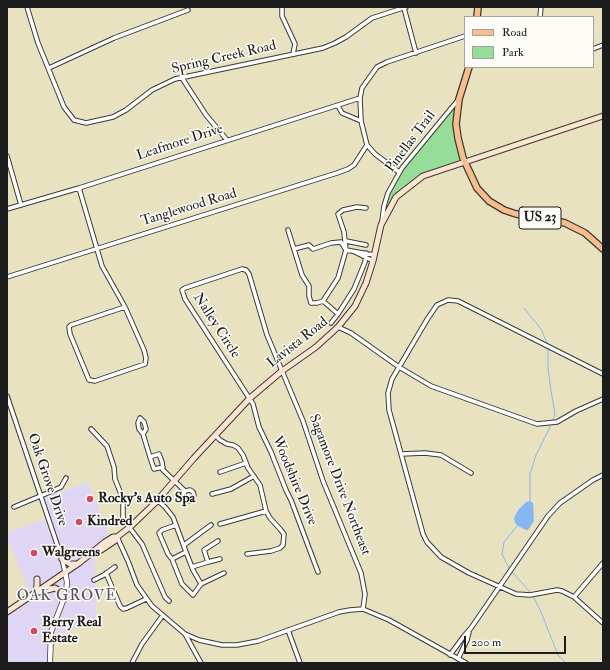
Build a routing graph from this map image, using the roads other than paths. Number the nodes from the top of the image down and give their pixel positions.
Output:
1 (27, 7) edge
2 (282, 7) edge
3 (405, 8) edge
4 (188, 10) dead end
5 (464, 36) edge
6 (416, 53) junction
7 (293, 54) junction
8 (49, 68) junction
9 (468, 68) edge
10 (182, 78) junction
11 (360, 98) junction
12 (459, 100) junction
13 (338, 106) junction
14 (603, 116) edge
15 (361, 121) junction
16 (227, 140) junction
17 (367, 145) junction
18 (7, 156) edge
19 (465, 162) junction
20 (399, 172) junction
21 (79, 188) junction
22 (21, 205) junction
23 (366, 208) dead end
24 (7, 209) edge
25 (381, 226) junction
26 (288, 230) dead end
27 (346, 241) junction
28 (366, 245) dead end
29 (98, 248) junction
30 (294, 248) junction
31 (603, 249) edge
32 (346, 250) junction
33 (365, 256) junction
34 (373, 258) junction
35 (7, 277) edge
36 (323, 301) junction
37 (125, 307) junction
38 (338, 314) junction
39 (331, 323) dead end
40 (338, 327) junction
41 (399, 367) junction
42 (282, 371) junction
43 (603, 374) edge
44 (7, 396) edge
45 (250, 398) junction
46 (603, 399) edge
47 (91, 429) dead end
48 (143, 434) dead end
49 (215, 435) junction
50 (401, 454) junction
51 (150, 457) junction
52 (246, 463) junction
53 (163, 467) junction
54 (220, 472) dead end
55 (471, 473) dead end
56 (603, 475) edge
57 (254, 476) junction
58 (66, 478) dead end
59 (174, 481) junction
60 (185, 491) junction
61 (212, 494) dead end
62 (41, 496) junction
63 (157, 500) junction
64 (14, 507) dead end
65 (266, 511) junction
66 (176, 524) junction
67 (220, 524) dead end
68 (211, 526) dead end
69 (130, 527) junction
70 (117, 537) junction
71 (218, 541) dead end
72 (184, 545) junction
73 (186, 552) junction
74 (247, 554) dead end
75 (62, 559) junction
76 (220, 559) dead end
77 (172, 560) junction
78 (208, 562) junction
79 (603, 563) edge
80 (77, 564) junction
81 (115, 567) dead end
82 (192, 567) junction
83 (65, 572) junction
84 (318, 572) dead end
85 (106, 573) junction
86 (224, 573) dead end
87 (94, 580) dead end
88 (48, 583) junction
89 (201, 584) junction
90 (499, 587) junction
91 (34, 593) junction
92 (574, 597) junction
93 (64, 599) junction
94 (146, 599) junction
95 (169, 601) dead end
96 (363, 609) junction
97 (7, 612) edge
98 (163, 615) junction
99 (603, 623) edge
100 (288, 630) junction
101 (469, 632) junction
102 (185, 634) junction
103 (450, 655) junction
104 (458, 659) junction
105 (50, 663) edge
106 (132, 663) edge
107 (200, 663) edge
108 (300, 663) edge
109 (466, 663) edge

1 - 8 street, Spring Creek Road
2 - 7 street
3 - 6 street
3 - 7 street, Spring Creek Road
4 - 8 street
5 - 6 street
6 - 11 street
7 - 10 street, Spring Creek Road
8 - 10 street, Spring Creek Road
9 - 12 main road, US 23
10 - 16 street
11 - 13 street, Leafmore Drive
11 - 15 street
12 - 19 main road, US 23
12 - 20 street, Pinellas Trail
13 - 15 street
13 - 16 street, Leafmore Drive
14 - 19 main road, Lavista Road
15 - 17 street
16 - 21 street, Leafmore Drive
17 - 20 street
17 - 29 street, Tanglewood Road
18 - 22 street
19 - 25 main road, Lavista Road
19 - 31 main road, US 23
20 - 25 street, Pinellas Trail
21 - 22 street, Leafmore Drive
21 - 29 street
22 - 24 street, Leafmore Drive
23 - 27 street
25 - 34 main road, Lavista Road
26 - 30 street
27 - 28 street
27 - 32 street
29 - 35 street, Tanglewood Road
29 - 37 street
30 - 32 street
30 - 36 street
32 - 33 street
32 - 36 street
33 - 34 street
33 - 38 street
34 - 40 main road, Lavista Road
36 - 38 street
37 - 37 street
38 - 39 street
40 - 41 street
40 - 42 main road, Lavista Road
41 - 43 street
41 - 46 street
41 - 50 street
42 - 45 main road, Lavista Road
42 - 45 street, Nalley Circle
42 - 96 street, Sagamore Drive Northeast
44 - 62 street, Oak Grove Drive
45 - 49 main road, Lavista Road
45 - 84 street, Woodshire Drive
47 - 69 street
48 - 51 street
49 - 52 street
49 - 59 main road, Lavista Road
50 - 55 street
50 - 90 street
51 - 53 street
51 - 53 street
52 - 54 street
52 - 57 street
53 - 59 street
56 - 90 street
57 - 61 street
57 - 65 street
58 - 62 street
59 - 60 street
59 - 63 main road, Lavista Road
60 - 60 street
62 - 64 street
62 - 75 street, Oak Grove Drive
63 - 66 street
63 - 69 main road, Lavista Road
65 - 67 street
65 - 74 street
66 - 72 street
66 - 77 street
68 - 72 street
69 - 70 main road, Lavista Road
69 - 95 street
70 - 80 main road, Lavista Road
70 - 94 street
71 - 78 street
72 - 73 street
73 - 77 street
73 - 82 street
75 - 80 main road
75 - 83 street, Oak Grove Drive
76 - 78 street
77 - 89 street
78 - 82 street
79 - 92 street
80 - 83 main road, Lavista Road
81 - 85 street
82 - 89 street
83 - 88 main road, Lavista Road
83 - 93 street
85 - 87 street
85 - 94 street
86 - 89 street
88 - 91 main road, Lavista Road
88 - 91 main road
90 - 92 street
90 - 101 street
91 - 93 main road
91 - 97 main road, Lavista Road
92 - 99 street
93 - 105 street
94 - 98 street
96 - 100 street
96 - 103 street
98 - 102 street
98 - 106 street
100 - 102 street
100 - 108 street
101 - 103 street
101 - 104 street
102 - 107 street
103 - 104 street
104 - 109 street

